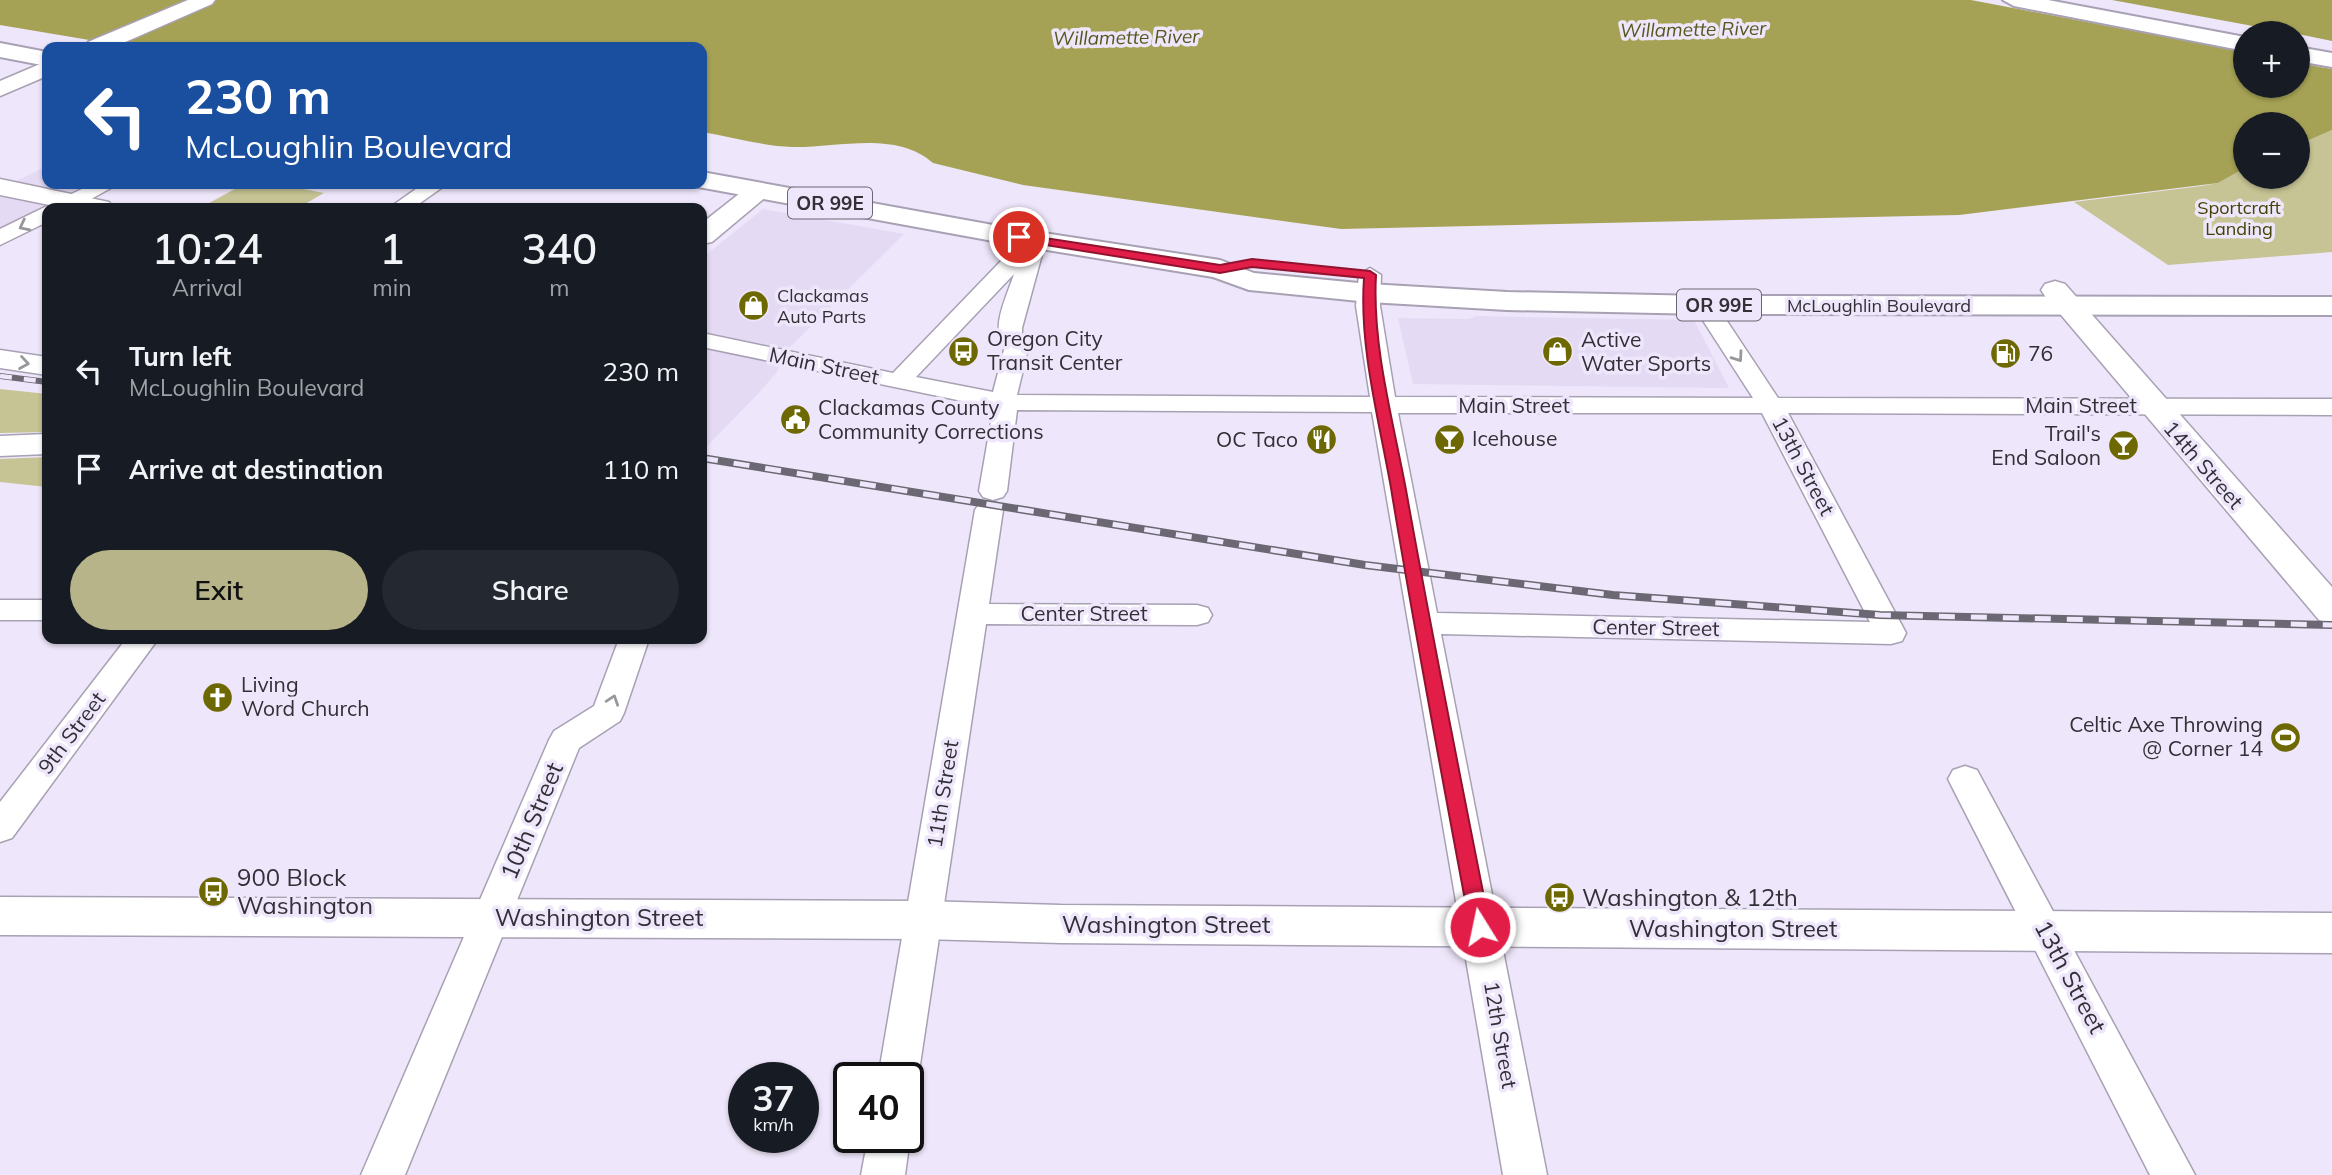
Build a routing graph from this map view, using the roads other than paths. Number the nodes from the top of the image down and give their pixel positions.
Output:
1 (205, 0) edge
2 (2014, 0) edge
3 (2073, 0) edge
4 (2233, 29) edge
5 (108, 42) edge
6 (2233, 42) edge
7 (2310, 44) edge
8 (2332, 48) edge
9 (0, 50) edge
10 (2310, 56) edge
11 (42, 58) edge
12 (2332, 60) edge
13 (42, 70) edge
14 (0, 89) edge
15 (707, 181) edge
16 (0, 187) edge
17 (98, 189) edge
18 (429, 189) edge
19 (758, 191) junction
20 (58, 203) edge
21 (69, 203) edge
22 (407, 203) edge
23 (42, 217) edge
24 (707, 232) edge
25 (0, 238) edge
26 (1035, 240) junction
27 (1369, 284) junction
28 (2332, 287) edge
29 (2062, 298) junction
30 (1705, 305) junction
31 (2332, 306) edge
32 (707, 341) edge
33 (0, 359) edge
34 (42, 365) edge
35 (898, 382) junction
36 (1003, 401) junction
37 (1385, 406) junction
38 (2153, 406) junction
39 (2332, 407) edge
40 (1772, 408) junction
41 (42, 444) edge
42 (0, 446) edge
43 (0, 610) edge
44 (42, 610) edge
45 (971, 614) junction
46 (1197, 615) dead end
47 (2330, 615) edge
48 (1422, 622) junction
49 (1891, 633) joint
50 (139, 644) edge
51 (632, 644) edge
52 (1965, 779) dead end
53 (0, 828) edge
54 (0, 916) edge
55 (491, 918) junction
56 (923, 919) junction
57 (1480, 927) junction
58 (2046, 931) junction
59 (2332, 933) edge
60 (901, 1062) edge
61 (887, 1153) edge
62 (383, 1175) edge
63 (883, 1175) edge
64 (1525, 1175) edge
65 (2173, 1175) edge

1 - 5 main road
2 - 6 highway
3 - 4 highway
7 - 8 highway
9 - 11 highway
10 - 12 highway
13 - 14 main road
15 - 19 highway, McLoughlin Boulevard / OR 99E
16 - 20 main road
17 - 21 street
18 - 22 street
19 - 24 main road
19 - 26 highway, McLoughlin Boulevard / OR 99E
23 -> 25 street
26 - 27 highway, McLoughlin Boulevard / OR 99E
26 - 35 street
26 - 36 street, 11th Street
27 - 29 highway, McLoughlin Boulevard / OR 99E
27 - 30 highway, McLoughlin Boulevard / OR 99E
27 - 37 street, 12th Street
28 - 29 highway, McLoughlin Boulevard / OR 99E
29 - 30 highway, McLoughlin Boulevard / OR 99E
29 - 31 highway, McLoughlin Boulevard / OR 99E
29 - 38 main road, 14th Street
30 -> 40 street, 13th Street
32 - 35 street, Main Street
33 -> 34 main road
35 - 36 street, Main Street
36 - 37 street, Main Street
36 - 45 street, 11th Street
37 - 40 street, Main Street
37 - 48 street, 12th Street
38 - 39 street, Main Street
38 - 40 street, Main Street
38 - 47 main road, 14th Street
40 - 49 street, 13th Street
41 - 42 main road
43 - 44 street
45 - 46 street, Center Street
45 - 56 street, 11th Street
48 - 49 street, Center Street
48 - 57 street, 12th Street
50 - 53 street, 9th Street
55 -> 51 street, 10th Street
52 - 58 street, 13th Street
54 - 55 main road, Washington Street
55 - 56 main road, Washington Street
55 - 62 street, 10th Street
56 - 57 main road, Washington Street
56 - 60 street, 11th Street
57 - 58 main road, Washington Street
57 - 64 street, 12th Street
58 - 59 main road, Washington Street
58 - 65 street, 13th Street
61 - 63 street

